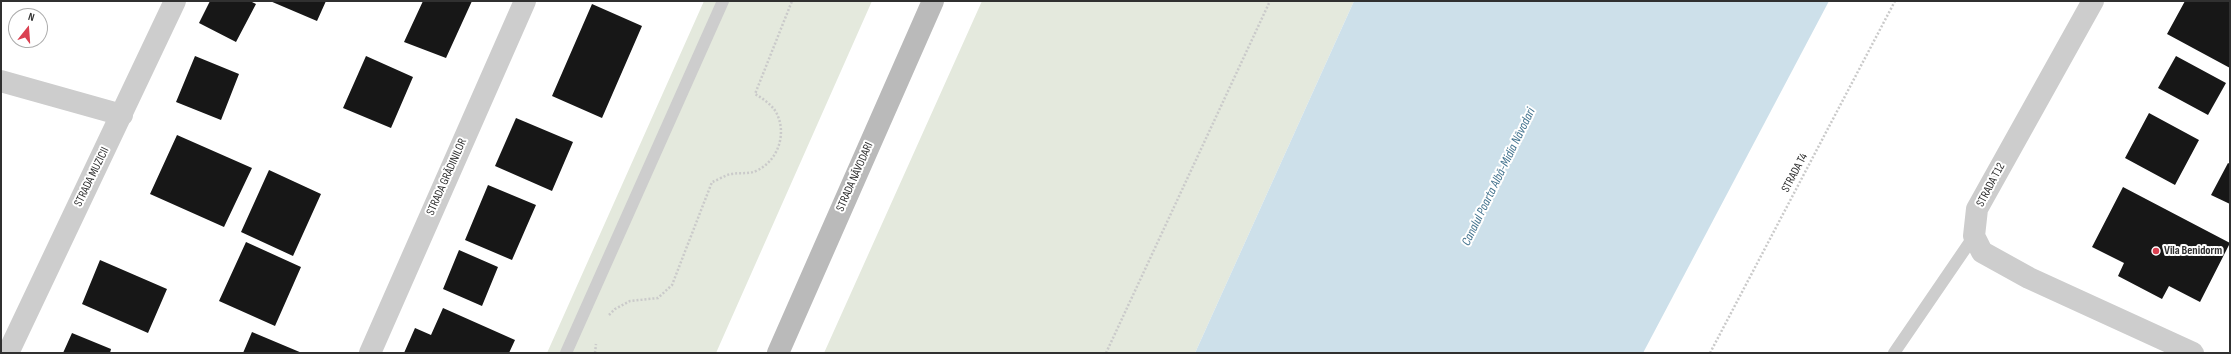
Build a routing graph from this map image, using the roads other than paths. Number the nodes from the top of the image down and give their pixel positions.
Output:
1 (175, 1) edge
2 (525, 1) edge
3 (723, 1) edge
4 (933, 1) edge
5 (2093, 1) edge
6 (1, 81) edge
7 (122, 115) junction
8 (1974, 236) junction
9 (2165, 348) edge
10 (8, 353) edge
11 (370, 353) edge
12 (566, 353) edge
13 (778, 353) edge
14 (1894, 353) edge
15 (2193, 353) edge

1 - 7 street, STRADA MUZICII
2 - 11 street, STRADA GRĂDINILOR
3 - 12 lane
4 - 13 main road, STRADA NĂVODARI
5 - 8 street, STRADA T12
6 - 7 street
7 - 10 street, STRADA MUZICII
8 - 9 street
8 - 14 lane
9 - 15 street

